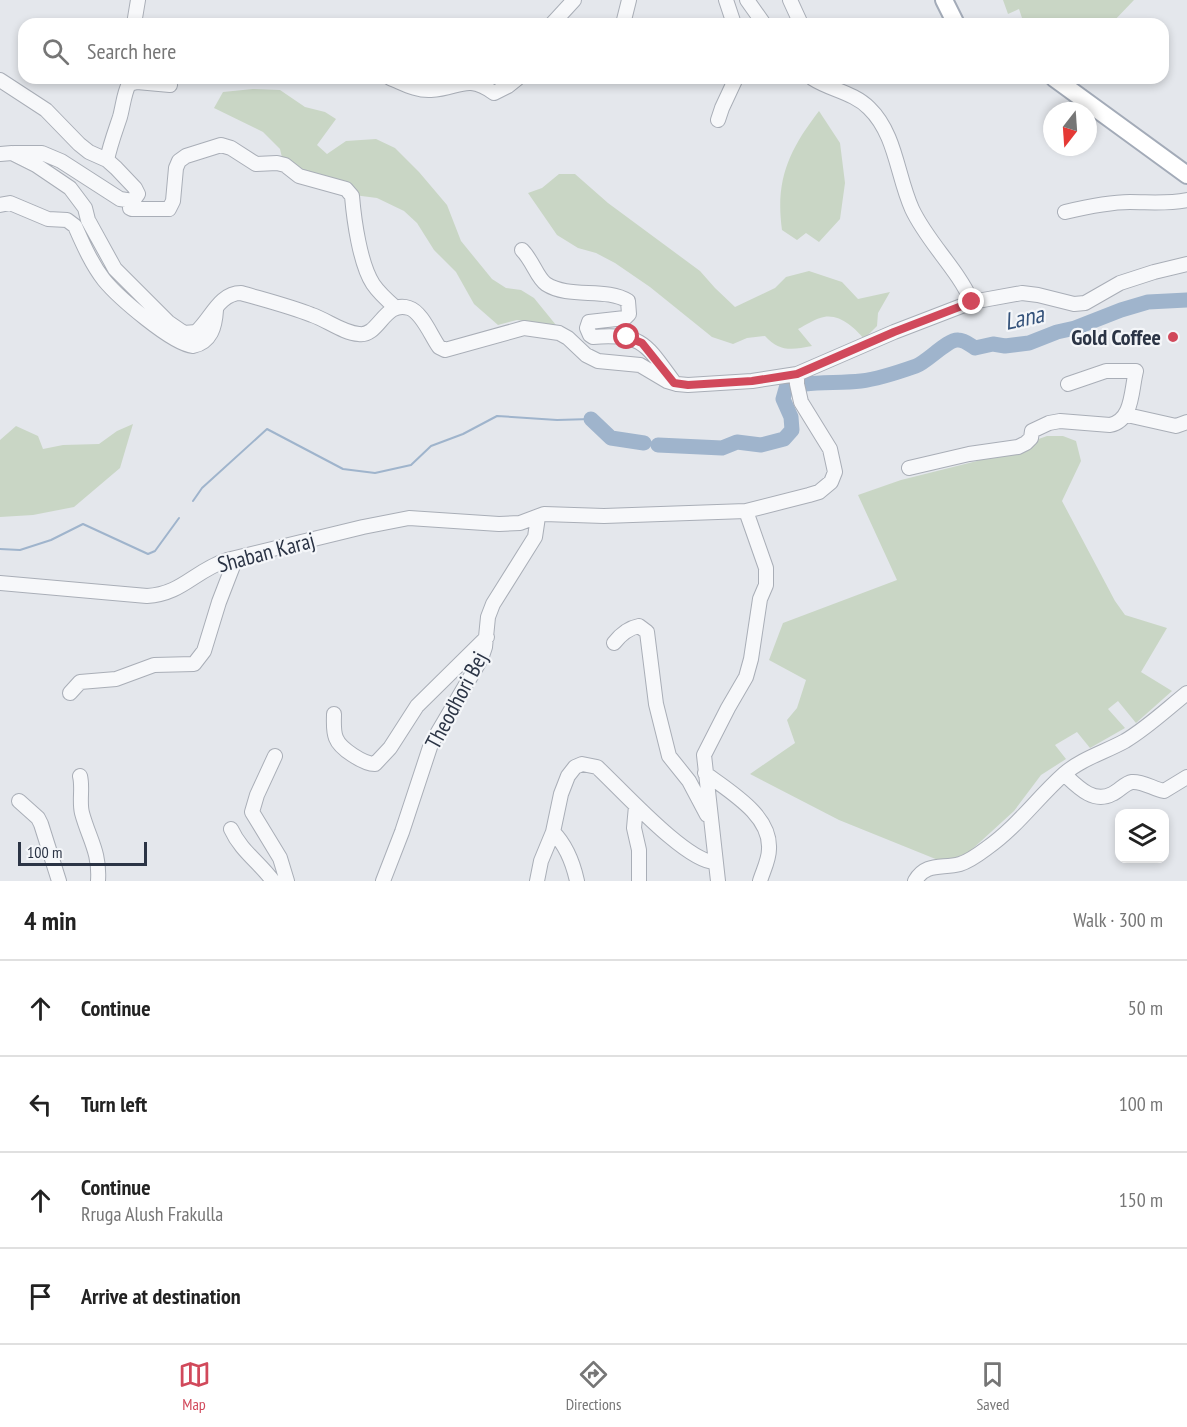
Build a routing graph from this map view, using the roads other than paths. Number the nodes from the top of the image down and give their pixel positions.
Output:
1 (138, 0) edge
2 (574, 0) edge
3 (630, 0) edge
4 (726, 0) edge
5 (747, 0) edge
6 (790, 0) edge
7 (944, 0) edge
8 (135, 18) edge
9 (558, 18) edge
10 (625, 18) edge
11 (732, 18) edge
12 (760, 18) edge
13 (798, 18) edge
14 (953, 18) edge
15 (0, 80) edge
16 (126, 84) edge
17 (159, 84) edge
18 (405, 84) edge
19 (468, 84) edge
20 (482, 84) edge
21 (510, 84) edge
22 (733, 84) edge
23 (825, 84) edge
24 (1062, 84) edge
25 (170, 85) dead end
26 (718, 120) dead end
27 (6, 154) edge
28 (107, 160) junction
29 (1187, 175) edge
30 (1187, 200) edge
31 (130, 201) junction
32 (0, 205) edge
33 (1065, 212) dead end
34 (522, 250) dead end
35 (1187, 264) edge
36 (972, 302) junction
37 (216, 308) junction
38 (396, 308) junction
39 (797, 374) junction
40 (674, 383) junction
41 (1068, 384) dead end
42 (1127, 415) junction
43 (1187, 422) edge
44 (909, 468) dead end
45 (746, 511) junction
46 (538, 517) junction
47 (236, 558) junction
48 (0, 583) edge
49 (487, 637) junction
50 (614, 643) dead end
51 (70, 693) dead end
52 (1187, 693) edge
53 (334, 714) dead end
54 (275, 756) dead end
55 (705, 773) junction
56 (1064, 774) junction
57 (80, 776) dead end
58 (1187, 777) edge
59 (19, 801) dead end
60 (636, 806) junction
61 (711, 822) junction
62 (231, 829) dead end
63 (553, 832) junction
64 (715, 862) junction
65 (59, 881) edge
66 (98, 881) edge
67 (273, 881) edge
68 (287, 881) edge
69 (383, 881) edge
70 (537, 881) edge
71 (577, 881) edge
72 (639, 881) edge
73 (718, 881) edge
74 (760, 881) edge
75 (915, 881) edge

1 - 8 street
2 - 9 street
3 - 10 street
4 - 11 street
5 - 12 street
6 - 13 street
7 - 14 main road
15 - 28 street
16 - 28 street
17 - 25 street
18 - 19 street
20 - 21 street
22 - 26 street
23 - 36 street
24 - 29 main road
27 - 31 street
27 - 37 street
28 - 31 street
30 - 33 street
31 - 38 street
32 - 37 street
34 - 40 street
35 - 36 street
36 - 39 street
37 - 38 street
38 - 40 street
39 - 40 street
39 - 45 street
41 - 42 street
42 - 43 street
42 - 44 street
45 - 46 street
45 - 55 street
46 - 47 street, Shaban Karaj
46 - 49 street, Theodhori Bej
47 - 48 street, Shaban Karaj
47 - 51 street
49 - 53 street
49 - 69 street, Theodhori Bej
50 - 61 street
52 - 56 street
54 - 68 street
55 - 61 street
55 - 74 street
56 - 58 street
56 - 75 street
57 - 66 street
59 - 65 street
60 - 63 street
60 - 64 street
60 - 72 street
61 - 64 street
62 - 67 street
63 - 70 street
63 - 71 street
64 - 73 street

